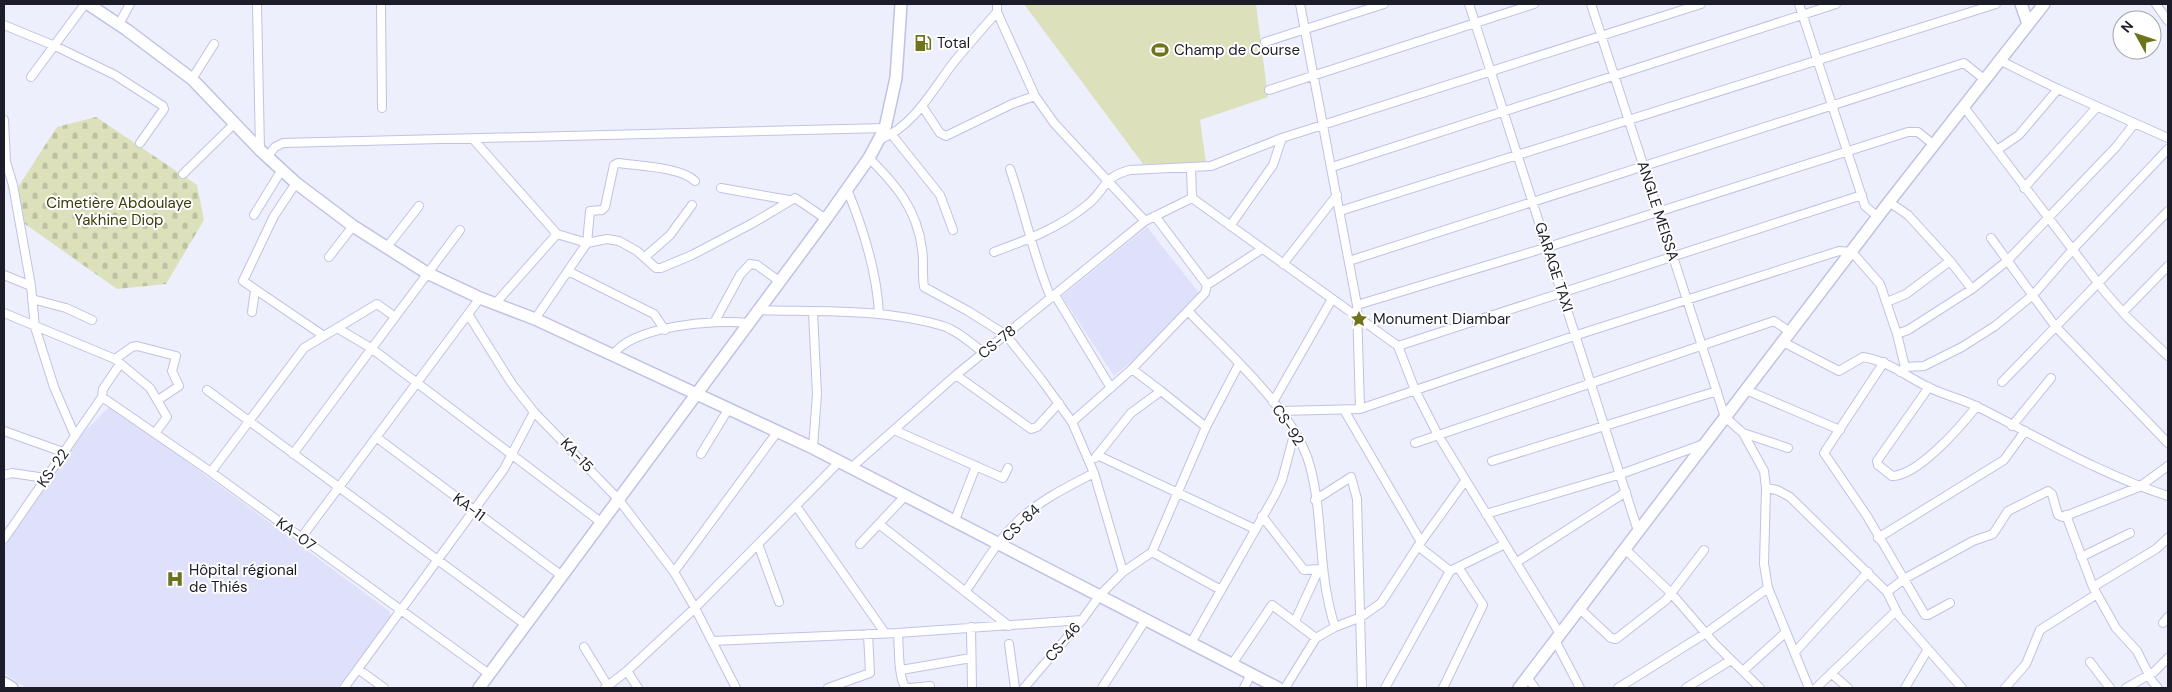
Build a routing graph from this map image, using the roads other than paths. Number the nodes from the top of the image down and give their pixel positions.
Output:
1 (86, 4) edge
2 (130, 4) edge
3 (257, 4) edge
4 (381, 4) edge
5 (901, 4) edge
6 (1300, 4) edge
7 (1384, 4) edge
8 (1469, 4) edge
9 (1534, 4) edge
10 (1592, 4) edge
11 (1700, 4) edge
12 (1799, 4) edge
13 (1836, 4) edge
14 (1996, 4) edge
15 (2022, 4) edge
16 (2044, 4) edge
17 (2156, 4) edge
18 (997, 8) edge
19 (1802, 15) junction
20 (2168, 21) edge
21 (1475, 23) junction
22 (119, 24) junction
23 (2028, 24) junction
24 (4, 25) edge
25 (1305, 29) junction
26 (1602, 35) junction
27 (1265, 42) dead end
28 (214, 44) dead end
29 (55, 46) junction
30 (1817, 60) junction
31 (2001, 61) junction
32 (1490, 71) junction
33 (1314, 74) junction
34 (1615, 76) junction
35 (31, 77) dead end
36 (192, 79) junction
37 (1986, 80) junction
38 (2058, 89) junction
39 (1269, 90) dead end
40 (1034, 96) junction
41 (922, 106) junction
42 (1832, 106) junction
43 (1964, 107) junction
44 (2097, 107) junction
45 (382, 108) dead end
46 (1504, 112) junction
47 (4, 120) edge
48 (1629, 120) junction
49 (235, 123) junction
50 (1324, 124) junction
51 (2134, 124) junction
52 (886, 134) junction
53 (473, 138) junction
54 (1282, 138) junction
55 (2168, 138) edge
56 (140, 143) dead end
57 (1934, 145) junction
58 (2168, 149) edge
59 (1997, 150) junction
60 (1847, 152) junction
61 (264, 154) junction
62 (1517, 155) junction
63 (869, 158) junction
64 (5, 167) edge
65 (1332, 167) junction
66 (1644, 167) junction
67 (1191, 168) junction
68 (1010, 169) dead end
69 (282, 171) junction
70 (183, 174) dead end
71 (1108, 179) junction
72 (695, 181) dead end
73 (296, 183) junction
74 (721, 188) dead end
75 (2024, 188) junction
76 (847, 189) junction
77 (1337, 195) junction
78 (1862, 195) junction
79 (1192, 198) junction
80 (789, 200) junction
81 (1533, 202) junction
82 (1890, 202) junction
83 (692, 205) dead end
84 (419, 206) dead end
85 (1340, 211) junction
86 (1658, 211) junction
87 (2168, 211) edge
88 (254, 215) dead end
89 (1155, 216) junction
90 (1878, 217) junction
91 (2047, 218) junction
92 (826, 219) junction
93 (1145, 221) junction
94 (354, 226) junction
95 (1230, 226) junction
96 (460, 230) dead end
97 (953, 230) dead end
98 (557, 234) junction
99 (1991, 238) dead end
100 (1031, 239) junction
101 (587, 243) junction
102 (387, 247) junction
103 (1548, 247) junction
104 (1262, 248) junction
105 (2073, 249) junction
106 (994, 252) dead end
107 (1852, 252) junction
108 (329, 257) dead end
109 (644, 257) junction
110 (1673, 257) junction
111 (1350, 261) junction
112 (1950, 261) junction
113 (2007, 261) junction
114 (1284, 264) junction
115 (2168, 266) edge
116 (568, 271) junction
117 (427, 273) junction
118 (4, 275) edge
119 (779, 281) junction
120 (2098, 282) junction
121 (1207, 285) junction
122 (31, 286) junction
123 (1972, 289) junction
124 (255, 290) junction
125 (1563, 293) junction
126 (2034, 294) junction
127 (1053, 296) junction
128 (480, 298) junction
129 (32, 299) junction
130 (1332, 299) junction
131 (1687, 300) junction
132 (1887, 302) junction
133 (495, 304) junction
134 (1357, 305) junction
135 (757, 310) junction
136 (252, 312) dead end
137 (813, 312) junction
138 (1189, 312) junction
139 (2123, 312) junction
140 (4, 313) edge
141 (468, 314) junction
142 (878, 314) junction
143 (394, 316) junction
144 (1359, 318) junction
145 (535, 319) junction
146 (92, 320) dead end
147 (715, 321) junction
148 (747, 323) junction
149 (2055, 326) junction
150 (35, 327) junction
151 (337, 328) junction
152 (665, 330) junction
153 (1790, 332) junction
154 (1897, 334) junction
155 (1006, 335) junction
156 (1577, 335) junction
157 (324, 336) junction
158 (1783, 342) junction
159 (1398, 346) junction
160 (1702, 346) junction
161 (371, 348) junction
162 (984, 353) junction
163 (613, 355) junction
164 (2168, 356) edge
165 (117, 362) junction
166 (1884, 362) junction
167 (1239, 364) junction
168 (1132, 369) junction
169 (1903, 369) junction
170 (956, 375) junction
171 (2051, 378) dead end
172 (416, 382) junction
173 (2002, 382) dead end
174 (1592, 383) junction
175 (1929, 387) junction
176 (1111, 388) junction
177 (207, 390) dead end
178 (1415, 390) junction
179 (1746, 390) junction
180 (1161, 391) junction
181 (1717, 391) junction
182 (695, 393) junction
183 (102, 396) junction
184 (158, 400) junction
185 (1273, 402) junction
186 (1058, 403) junction
187 (1977, 406) junction
188 (729, 408) junction
189 (1360, 409) junction
190 (1344, 410) junction
191 (534, 412) junction
192 (1281, 412) junction
193 (1725, 417) junction
194 (249, 421) junction
195 (1072, 422) junction
196 (1605, 426) junction
197 (2012, 426) junction
198 (1206, 427) junction
199 (894, 430) junction
200 (1840, 430) junction
201 (4, 431) edge
202 (778, 431) junction
203 (1295, 431) junction
204 (2025, 431) junction
205 (1743, 433) junction
206 (155, 434) junction
207 (1438, 435) junction
208 (75, 436) junction
209 (376, 437) junction
210 (2168, 442) edge
211 (1415, 443) dead end
212 (1705, 444) junction
213 (813, 448) junction
214 (1788, 448) dead end
215 (63, 452) junction
216 (293, 454) junction
217 (512, 454) junction
218 (701, 454) dead end
219 (1097, 456) junction
220 (840, 461) junction
221 (1492, 461) dead end
222 (1090, 464) junction
223 (976, 466) junction
224 (2168, 466) edge
225 (852, 467) junction
226 (1008, 468) dead end
227 (210, 472) junction
228 (1094, 473) junction
229 (4, 474) edge
230 (1621, 474) junction
231 (45, 478) junction
232 (1466, 481) junction
233 (339, 487) junction
234 (2140, 487) junction
235 (1766, 488) junction
236 (1179, 492) junction
237 (1626, 492) junction
238 (906, 495) junction
239 (2168, 496) edge
240 (619, 500) junction
241 (1315, 500) junction
242 (796, 506) junction
243 (474, 510) junction
244 (1486, 514) junction
245 (2066, 515) junction
246 (1262, 516) junction
247 (955, 520) junction
248 (602, 523) junction
249 (879, 524) junction
250 (1255, 530) junction
251 (1638, 531) junction
252 (2130, 532) dead end
253 (301, 538) junction
254 (1878, 538) junction
255 (2168, 538) edge
256 (4, 539) edge
257 (999, 543) junction
258 (758, 544) junction
259 (860, 544) dead end
260 (1420, 544) junction
261 (1505, 544) junction
262 (1625, 549) junction
263 (1704, 550) dead end
264 (1152, 552) junction
265 (2081, 557) junction
266 (438, 560) junction
267 (1517, 562) junction
268 (1458, 567) junction
269 (1320, 570) junction
270 (1450, 571) junction
271 (674, 572) junction
272 (1123, 572) junction
273 (1868, 572) junction
274 (562, 576) junction
275 (1904, 579) junction
276 (1768, 588) junction
277 (1221, 590) junction
278 (2095, 590) junction
279 (965, 592) junction
280 (1887, 592) junction
281 (1671, 593) junction
282 (1100, 595) junction
283 (779, 602) dead end
284 (1950, 603) dead end
285 (695, 608) junction
286 (1579, 608) junction
287 (402, 609) junction
288 (1896, 611) junction
289 (1360, 617) junction
290 (1146, 618) junction
291 (1082, 620) junction
292 (1295, 621) junction
293 (526, 624) junction
294 (1009, 626) junction
295 (971, 627) junction
296 (1335, 627) junction
297 (1786, 632) junction
298 (885, 633) junction
299 (898, 633) junction
300 (1706, 633) junction
301 (868, 634) junction
302 (1557, 637) junction
303 (1316, 638) junction
304 (712, 641) junction
305 (1191, 643) junction
306 (1009, 644) dead end
307 (584, 646) dead end
308 (1928, 649) junction
309 (1795, 652) junction
310 (971, 658) junction
311 (2168, 658) edge
312 (1731, 660) junction
313 (2090, 662) dead end
314 (1232, 664) junction
315 (358, 669) junction
316 (901, 670) junction
317 (628, 671) junction
318 (1743, 671) junction
319 (1831, 673) junction
320 (489, 674) junction
321 (1251, 674) junction
322 (2149, 675) junction
323 (1527, 677) junction
324 (4, 683) edge
325 (1757, 685) edge
326 (930, 686) dead end
327 (606, 687) edge
328 (12, 688) edge
329 (344, 688) edge
330 (384, 688) edge
331 (479, 688) edge
332 (638, 688) edge
333 (736, 688) edge
334 (828, 688) edge
335 (906, 688) edge
336 (910, 688) edge
337 (972, 688) edge
338 (1015, 688) edge
339 (1024, 688) edge
340 (1102, 688) edge
341 (1244, 688) edge
342 (1278, 688) edge
343 (1285, 688) edge
344 (1362, 688) edge
345 (1385, 688) edge
346 (1443, 688) edge
347 (1518, 688) edge
348 (1535, 688) edge
349 (1580, 688) edge
350 (1618, 688) edge
351 (1686, 688) edge
352 (1748, 688) edge
353 (1809, 688) edge
354 (1816, 688) edge
355 (1848, 688) edge
356 (1905, 688) edge
357 (1962, 688) edge
358 (2005, 688) edge
359 (2110, 688) edge
360 (2126, 688) edge
361 (2158, 688) edge

1 - 22 street
1 - 29 street
2 - 22 street
3 - 61 street
4 - 45 street
5 - 52 street
6 - 25 street
7 - 25 street
8 - 21 street, GARAGE TAXI
9 - 21 street
10 - 26 street, ANGLE MEISSA
11 - 26 street
12 - 19 street
13 - 19 street
14 - 30 street
15 - 23 street
16 - 23 street
17 - 20 street
18 - 40 street
18 - 41 street
19 - 30 street
19 - 34 street
21 - 32 street, GARAGE TAXI
21 - 33 street
22 - 36 street
23 - 31 street
24 - 29 street
25 - 27 street
25 - 33 street
26 - 32 street
26 - 34 street, ANGLE MEISSA
28 - 36 street
29 - 35 street
29 - 56 street
30 - 42 street
30 - 48 street
31 - 37 street
31 - 38 street
32 - 46 street, GARAGE TAXI
32 - 50 street
33 - 39 street
33 - 50 street
34 - 46 street
34 - 48 street, ANGLE MEISSA
36 - 49 street
37 - 42 street
37 - 43 street
38 - 44 street
38 - 59 street
40 - 41 street
40 - 71 street
41 - 52 street
42 - 60 street
42 - 66 street
43 - 57 street
43 - 59 street
44 - 51 street
44 - 75 street
46 - 62 street, GARAGE TAXI
46 - 65 street
47 - 64 street
48 - 62 street
48 - 66 street, ANGLE MEISSA
49 - 61 street
49 - 70 street
50 - 54 street
50 - 65 street
51 - 55 street
51 - 91 street
52 - 53 street
52 - 63 street
52 - 97 street
53 - 61 street
53 - 98 street
54 - 67 street
54 - 95 street
57 - 60 street
57 - 82 street
58 - 105 street
59 - 75 street
60 - 78 street
60 - 86 street
61 - 69 street
62 - 81 street, GARAGE TAXI
62 - 85 street
63 - 76 street
63 - 155 street
64 - 122 street
65 - 77 street
66 - 81 street
66 - 86 street, ANGLE MEISSA
67 - 71 street
67 - 79 street
68 - 100 street
69 - 73 street
69 - 88 street
71 - 93 street
71 - 100 street
72 - 101 street
73 - 94 street
73 - 124 street
74 - 80 street
75 - 91 street
76 - 92 street
76 - 142 street
77 - 85 street
77 - 114 street
78 - 90 street
78 - 110 street
79 - 89 street, CS-78
79 - 95 street
80 - 92 street
80 - 109 street
81 - 103 street, GARAGE TAXI
81 - 111 street
82 - 90 street
82 - 112 street
83 - 109 street
84 - 102 street
85 - 111 street
86 - 103 street
86 - 110 street, ANGLE MEISSA
87 - 120 street
89 - 93 street, CS-78
89 - 121 street
90 - 107 street
91 - 105 street
91 - 113 street
92 - 119 street
93 - 127 street, CS-78
94 - 102 street
94 - 108 street
95 - 104 street
96 - 117 street
98 - 101 street
98 - 133 street
99 - 113 street
100 - 106 street
100 - 127 street
101 - 109 street
101 - 116 street
102 - 117 street
103 - 125 street, GARAGE TAXI
103 - 134 street
104 - 114 street
104 - 121 street
105 - 120 street
105 - 126 street
107 - 131 street
107 - 132 street
107 - 153 street
110 - 125 street
110 - 131 street, ANGLE MEISSA
111 - 134 street
112 - 123 street
112 - 132 street
113 - 123 street
113 - 126 street
114 - 130 street
115 - 139 street
116 - 145 street
116 - 152 street
117 - 128 street
117 - 143 street
118 - 122 street
119 - 135 street
119 - 147 street
120 - 139 street
120 - 149 street
121 - 138 street
122 - 129 street
123 - 154 street
124 - 136 street
124 - 157 street
125 - 156 street, GARAGE TAXI
125 - 159 street
126 - 149 street
126 - 169 street
127 - 155 street, CS-78
127 - 176 street
128 - 133 street
128 - 141 street
129 - 146 street
129 - 150 street
130 - 144 street
130 - 185 street
131 - 156 street
131 - 160 street, ANGLE MEISSA
132 - 154 street
133 - 145 street
134 - 144 street
135 - 137 street
135 - 148 street
137 - 142 street
137 - 213 street
138 - 167 street, CS-92
138 - 168 street
139 - 164 street
140 - 150 street
141 - 172 street
141 - 191 street, KA-15
142 - 162 street
143 - 151 street
143 - 161 street
144 - 159 street
144 - 189 street
145 - 163 street
147 - 148 street
147 - 152 street
148 - 182 street
149 - 173 street
149 - 210 street
150 - 165 street
150 - 208 street
151 - 157 street
151 - 161 street
152 - 163 street
153 - 158 street
153 - 160 street
154 - 169 street
155 - 162 street, CS-78
155 - 186 street
156 - 174 street, GARAGE TAXI
156 - 178 street
157 - 194 street
158 - 166 street
158 - 179 street
159 - 178 street
160 - 174 street
160 - 181 street, ANGLE MEISSA
161 - 172 street
161 - 216 street
162 - 170 street, CS-78
163 - 182 street
165 - 183 street, KS-22
165 - 184 street
165 - 184 street
166 - 169 street
166 - 200 street
167 - 185 street, CS-92
167 - 198 street
168 - 176 street
168 - 180 street
169 - 175 street
170 - 186 street
170 - 199 street, CS-78
171 - 197 street
172 - 209 street
172 - 217 street
174 - 196 street, GARAGE TAXI
174 - 207 street
175 - 187 street
175 - 187 street
176 - 195 street
177 - 194 street
178 - 189 street
178 - 207 street
179 - 193 street
179 - 200 street
180 - 198 street
180 - 219 street
181 - 193 street, ANGLE MEISSA
181 - 196 street
182 - 188 street
182 - 240 street
183 - 206 street, KA-07
183 - 208 street, KS-22
184 - 206 street
185 - 192 street, CS-92
186 - 195 street
187 - 197 street
188 - 202 street
188 - 218 street
189 - 190 street
190 - 192 street
190 - 260 street
191 - 217 street
191 - 240 street, KA-15
192 - 203 street, CS-92
193 - 205 street
193 - 212 street
194 - 216 street
194 - 227 street
195 - 222 street
196 - 221 street
196 - 230 street, GARAGE TAXI
197 - 204 street
198 - 236 street
199 - 223 street
199 - 225 street, CS-78
200 - 254 street
201 - 215 street
202 - 213 street
202 - 271 street
203 - 241 street, CS-92
203 - 246 street
204 - 234 street
204 - 254 street
205 - 214 street
205 - 235 street
206 - 227 street, KA-07
207 - 211 street
207 - 232 street
208 - 215 street, KS-22
209 - 233 street
209 - 243 street, KA-11
212 - 230 street
212 - 251 street
213 - 220 street
215 - 231 street, KS-22
216 - 233 street
217 - 243 street
217 - 248 street
219 - 222 street
219 - 236 street
220 - 225 street
220 - 242 street
222 - 228 street
223 - 226 street
223 - 247 street
224 - 234 street
225 - 238 street
227 - 253 street, KA-07
228 - 257 street, CS-84
228 - 272 street
229 - 231 street
230 - 237 street, GARAGE TAXI
230 - 244 street
231 - 256 street, KS-22
232 - 244 street
232 - 260 street
233 - 253 street
233 - 266 street
234 - 239 street
234 - 245 street
235 - 273 street
235 - 276 street
236 - 250 street
236 - 264 street
237 - 251 street, GARAGE TAXI
237 - 267 street
238 - 247 street
238 - 249 street
240 - 248 street
240 - 271 street, KA-15
241 - 269 street, CS-92
241 - 289 street
242 - 258 street
242 - 298 street
243 - 266 street
243 - 274 street, KA-11
244 - 261 street
245 - 265 street
245 - 275 street
246 - 250 street
246 - 269 street
247 - 257 street
248 - 274 street
249 - 259 street
249 - 279 street
250 - 277 street
251 - 262 street
252 - 265 street
253 - 287 street, KA-07
254 - 275 street
255 - 278 street
257 - 279 street, CS-84
257 - 282 street
258 - 283 street
258 - 285 street
260 - 270 street
260 - 289 street
261 - 267 street
261 - 268 street
262 - 281 street
262 - 286 street
263 - 281 street
264 - 272 street, CS-46
264 - 277 street
265 - 278 street
266 - 287 street
266 - 293 street
267 - 302 street
268 - 270 street
268 - 346 street
269 - 292 street
269 - 296 street, CS-92
270 - 345 street
271 - 285 street, KA-15
272 - 282 street, CS-46
273 - 280 street
273 - 309 street
274 - 293 street
275 - 280 street
275 - 284 street
276 - 297 street
276 - 300 street
277 - 305 street
278 - 322 street
278 - 358 street
279 - 294 street
280 - 288 street
281 - 286 street
281 - 300 street
282 - 290 street
282 - 291 street, CS-46
285 - 304 street, KA-15
285 - 317 street
286 - 302 street
287 - 315 street
287 - 320 street, KA-07
288 - 308 street
288 - 319 street
289 - 296 street
289 - 344 street
290 - 305 street
290 - 340 street
291 - 294 street
291 - 339 street, CS-46
292 - 303 street
292 - 314 street
293 - 320 street
294 - 295 street
295 - 299 street
295 - 310 street
296 - 303 street
297 - 309 street
297 - 318 street
298 - 299 street
298 - 301 street
299 - 316 street
300 - 312 street
300 - 350 street
301 - 304 street
301 - 334 street
302 - 323 street
302 - 349 street
303 - 343 street
304 - 333 street, KA-15
305 - 314 street
306 - 338 street
307 - 327 street
308 - 356 street
308 - 357 street
309 - 353 street
310 - 316 street
310 - 337 street
311 - 322 street
312 - 318 street
312 - 351 street
313 - 359 street
314 - 321 street
315 - 329 street
315 - 330 street
316 - 335 street
317 - 327 street
317 - 332 street
318 - 325 street
319 - 354 street
319 - 355 street
320 - 331 street
321 - 341 street
321 - 342 street
322 - 360 street
322 - 361 street
323 - 347 street
323 - 348 street
324 - 328 street
325 - 352 street
326 - 336 street

